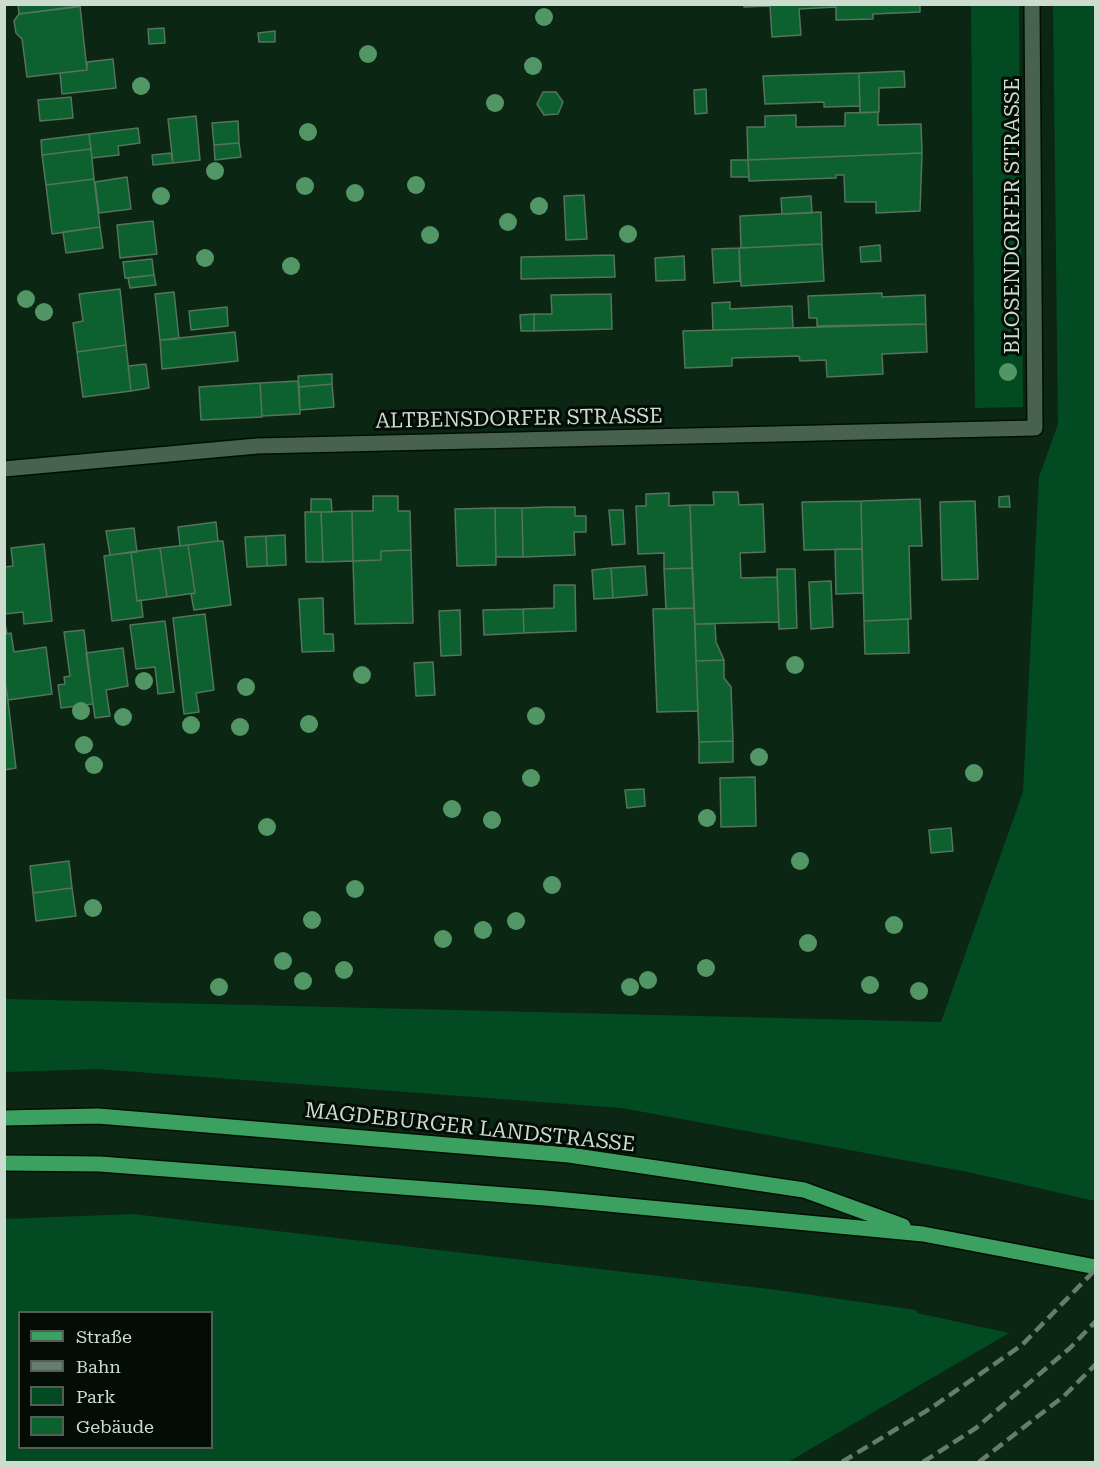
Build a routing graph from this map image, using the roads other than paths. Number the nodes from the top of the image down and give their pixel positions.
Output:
1 (1032, 4) edge
2 (1035, 428) joint
3 (4, 469) edge
4 (4, 1118) edge
5 (4, 1163) edge
6 (923, 1234) junction
7 (1095, 1267) edge

1 - 2 street, BLOSENDORFER STRASSE
2 - 3 street, ALTBENSDORFER STRASSE
4 - 6 main road, MAGDEBURGER LANDSTRASSE
5 - 6 main road, MAGDEBURGER LANDSTRASSE
6 - 7 main road, MAGDEBURGER LANDSTRASSE

